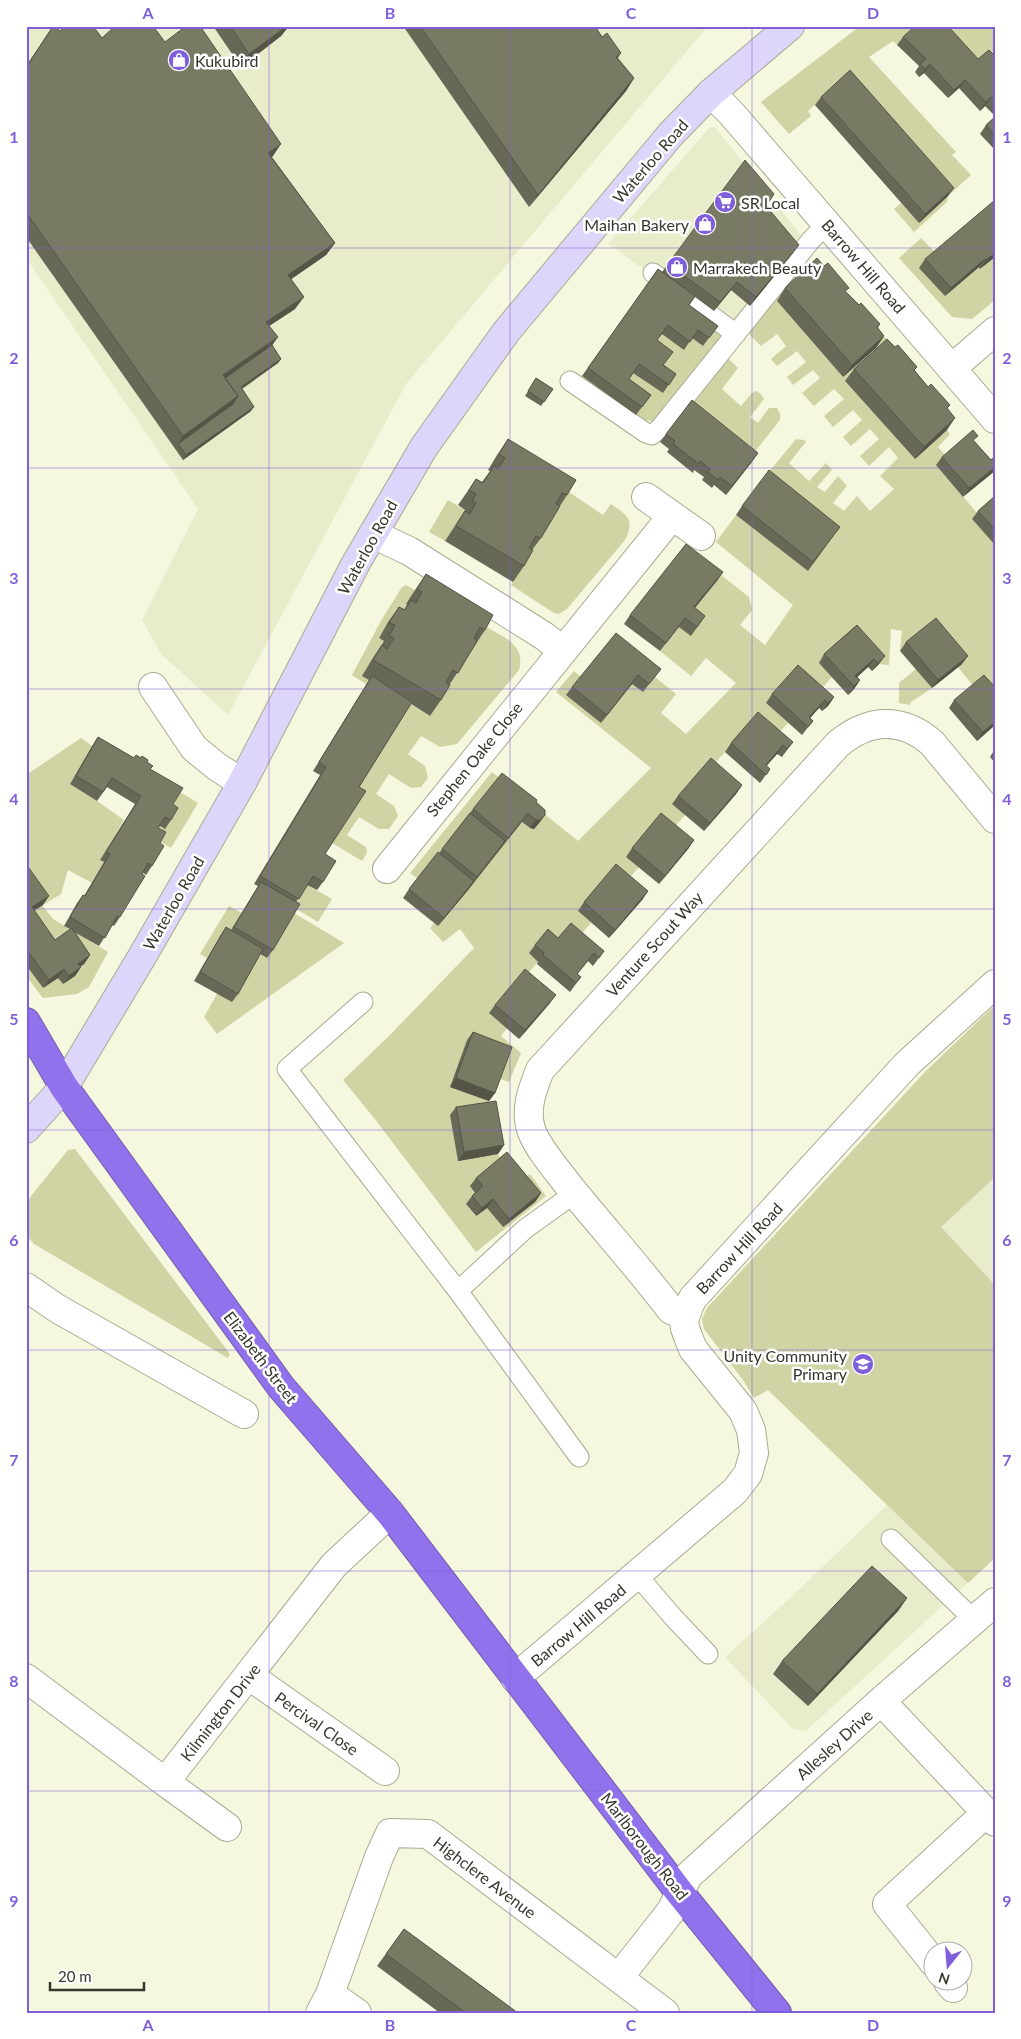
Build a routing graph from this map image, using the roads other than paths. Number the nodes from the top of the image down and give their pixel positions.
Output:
1 (790, 26) edge
2 (711, 93) junction
3 (827, 224) junction
4 (653, 273) edge
5 (995, 331) edge
6 (736, 334) junction
7 (952, 368) junction
8 (570, 381) dead end
9 (995, 418) edge
10 (646, 497) dead end
11 (672, 516) junction
12 (373, 534) junction
13 (700, 536) dead end
14 (562, 650) junction
15 (153, 687) dead end
16 (242, 783) junction
17 (995, 819) edge
18 (387, 868) dead end
19 (995, 984) edge
20 (363, 1002) dead end
21 (26, 1022) edge
22 (64, 1087) junction
23 (26, 1129) edge
24 (575, 1193) junction
25 (26, 1287) edge
26 (458, 1290) junction
27 (685, 1315) junction
28 (244, 1414) dead end
29 (579, 1457) dead end
30 (390, 1513) junction
31 (891, 1539) dead end
32 (637, 1575) junction
33 (995, 1602) edge
34 (974, 1620) junction
35 (708, 1654) dead end
36 (248, 1675) junction
37 (26, 1678) edge
38 (515, 1678) junction
39 (881, 1701) junction
40 (385, 1771) dead end
41 (165, 1782) junction
42 (990, 1818) edge
43 (227, 1827) dead end
44 (680, 1893) junction
45 (924, 1950) edge
46 (619, 1977) junction
47 (325, 2004) edge
48 (356, 2013) edge
49 (665, 2013) edge
50 (776, 2013) edge

1 - 2 main road, Waterloo Road
2 - 3 street, Barrow Hill Road
2 - 12 main road, Waterloo Road
3 - 6 lane
3 - 7 street, Barrow Hill Road
4 - 6 lane
5 - 7 street
6 - 8 lane
7 - 9 street, Barrow Hill Road
10 - 11 street
11 - 13 street
11 - 14 street, Stephen Oake Close
12 - 14 street
12 - 16 main road, Waterloo Road
14 - 18 street, Stephen Oake Close
15 - 16 street
16 - 22 main road, Waterloo Road
17 - 24 street, Venture Scout Way
19 - 27 street, Barrow Hill Road
20 - 26 lane
21 - 22 highway, Elizabeth Street
22 - 23 main road, Waterloo Road
22 - 30 highway, Elizabeth Street
24 - 26 lane
24 - 27 street, Venture Scout Way
25 - 28 street
26 - 29 lane
27 - 32 street, Barrow Hill Road
30 - 36 street, Kilmington Drive
30 - 38 highway, Elizabeth Street
31 - 34 lane
32 - 35 lane
32 - 38 street, Barrow Hill Road
33 - 34 street, Allesley Drive
34 - 39 street, Allesley Drive
36 - 40 street, Percival Close
36 - 41 street, Kilmington Drive
37 - 41 street
38 - 44 highway, Marlborough Road
39 - 42 street
39 - 44 street, Allesley Drive
41 - 43 street
42 - 45 street
44 - 46 street
44 - 50 highway, Marlborough Road
46 - 47 street, Highclere Avenue
46 - 49 street
47 - 48 street

